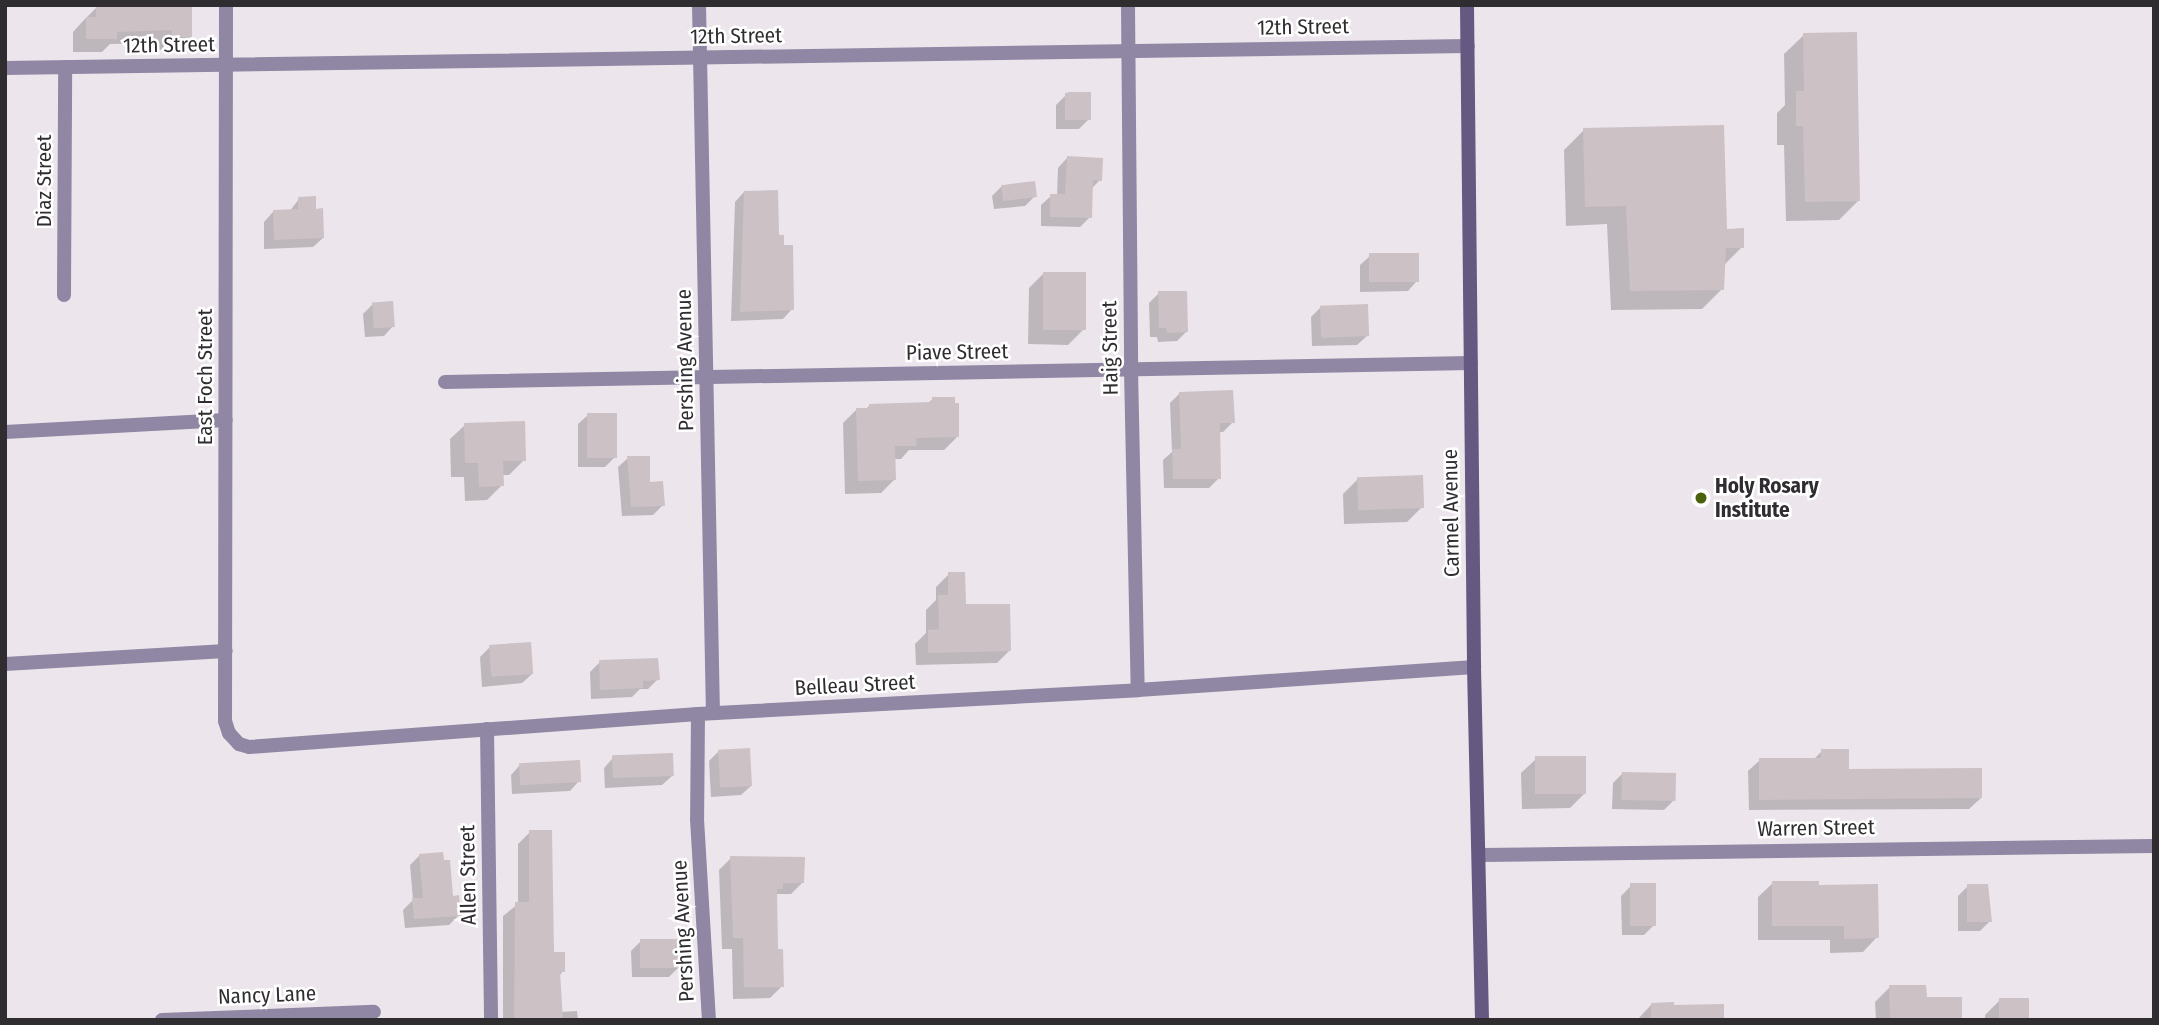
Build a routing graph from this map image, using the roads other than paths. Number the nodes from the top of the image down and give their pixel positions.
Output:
1 (226, 5) edge
2 (699, 5) edge
3 (1128, 5) edge
4 (1467, 5) edge
5 (1468, 46) junction
6 (1129, 51) junction
7 (699, 58) junction
8 (226, 65) junction
9 (65, 67) junction
10 (5, 68) edge
11 (64, 295) dead end
12 (1471, 363) junction
13 (1130, 369) junction
14 (706, 378) junction
15 (445, 382) dead end
16 (226, 420) junction
17 (5, 432) edge
18 (226, 651) junction
19 (5, 664) edge
20 (1474, 667) junction
21 (1138, 690) junction
22 (713, 713) junction
23 (698, 714) junction
24 (486, 729) junction
25 (239, 744) joint
26 (2154, 846) edge
27 (1480, 855) junction
28 (374, 1012) dead end
29 (162, 1020) edge
30 (491, 1020) edge
31 (709, 1020) edge
32 (1482, 1020) edge

1 - 8 street, East Foch Street
2 - 7 street, Pershing Avenue
3 - 6 street, Haig Street
4 - 5 main road, Carmel Avenue
5 - 6 street, 12th Street
5 - 12 main road, Carmel Avenue
6 - 7 street, 12th Street
6 - 13 street, Haig Street
7 - 8 street, 12th Street
7 - 14 street, Pershing Avenue
8 - 9 street, 12th Street
8 - 16 street, East Foch Street
9 - 10 street, 12th Street
9 - 11 street, Diaz Street
12 - 13 street, Piave Street
12 - 20 main road, Carmel Avenue
13 - 14 street, Piave Street
13 - 21 street, Haig Street
14 - 15 street, Piave Street
14 - 22 street, Pershing Avenue
16 - 17 street
16 - 18 street, East Foch Street
18 - 19 street
18 - 25 street, East Foch Street
20 - 21 street, Belleau Street
20 - 27 main road, Carmel Avenue
21 - 22 street, Belleau Street
22 - 23 street, Belleau Street
23 - 24 street, Belleau Street
23 - 31 street, Pershing Avenue
24 - 25 street, Belleau Street
24 - 30 street, Allen Street
26 - 27 street, Warren Street
27 - 32 main road, Carmel Avenue
28 - 29 street, Nancy Lane

